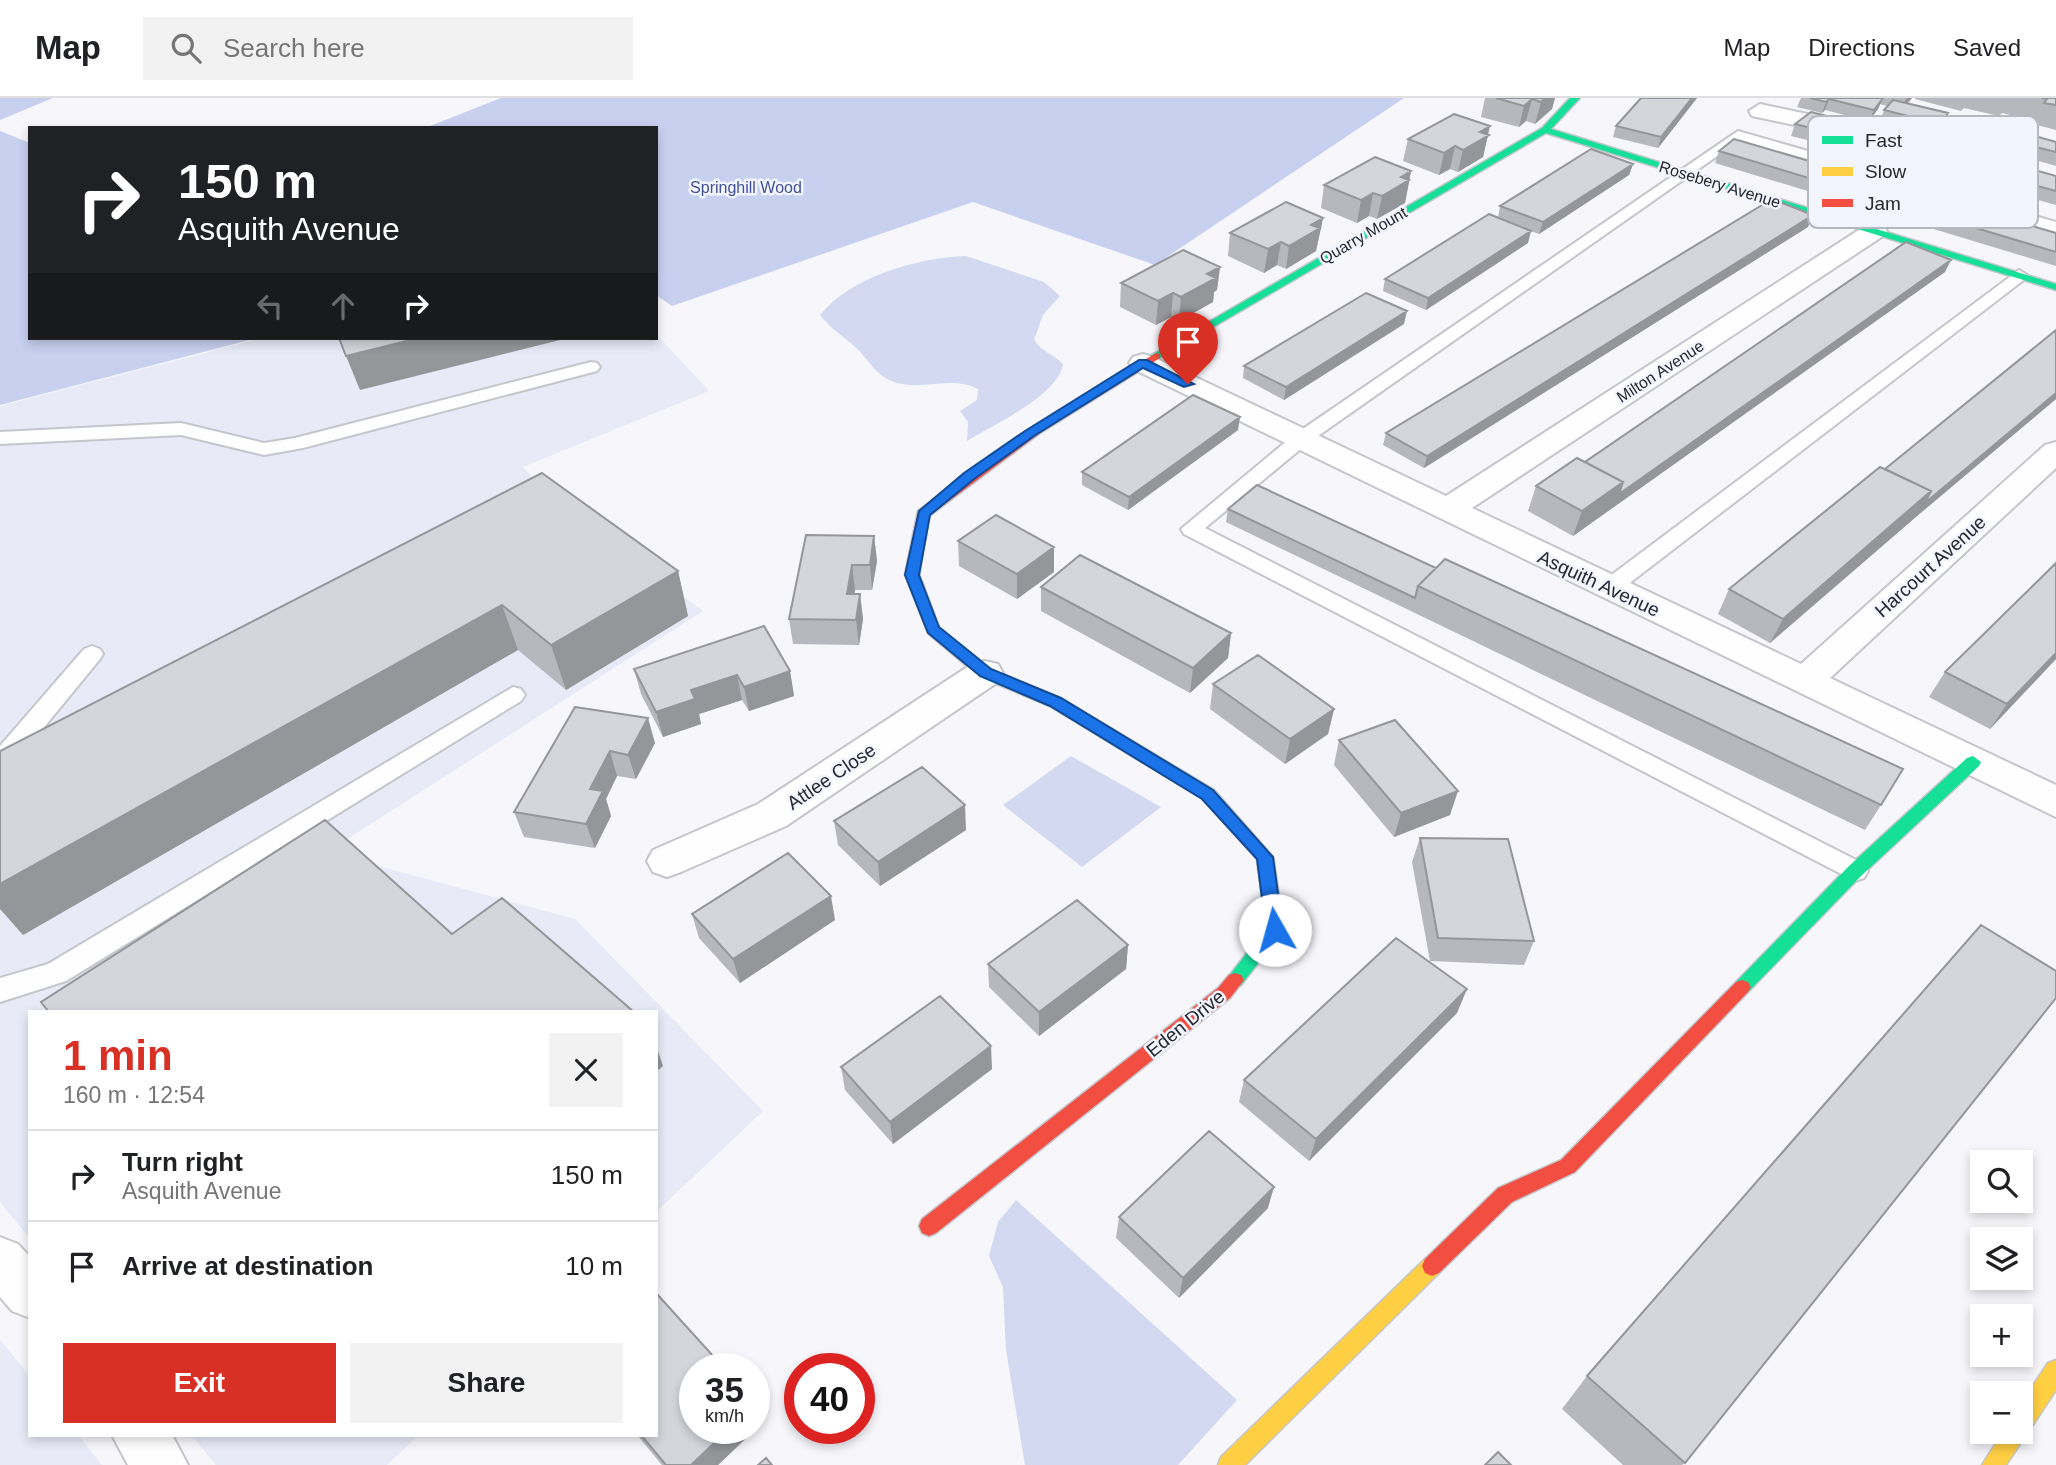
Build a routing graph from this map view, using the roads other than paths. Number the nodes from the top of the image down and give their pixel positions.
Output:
1 (1575, 98) edge
2 (1760, 111) dead end
3 (1808, 121) edge
4 (1545, 130) junction
5 (1808, 155) edge
6 (1685, 173) junction
7 (1808, 211) edge
8 (2038, 222) edge
9 (2056, 227) edge
10 (1864, 228) edge
11 (1874, 231) junction
12 (2019, 275) junction
13 (2056, 287) edge
14 (1143, 363) junction
15 (591, 367) dead end
16 (0, 438) edge
17 (1301, 439) junction
18 (2056, 451) edge
19 (1447, 510) junction
20 (1610, 587) junction
21 (92, 654) dead end
22 (985, 673) junction
23 (1805, 681) junction
24 (513, 695) dead end
25 (0, 758) edge
26 (1973, 762) junction
27 (2056, 802) edge
28 (667, 861) dead end
29 (1855, 871) junction
30 (0, 990) edge
31 (929, 1226) dead end
32 (0, 1261) edge
33 (28, 1291) edge
34 (2056, 1371) edge
35 (2033, 1405) edge
36 (140, 1437) edge
37 (2007, 1444) edge
38 (161, 1465) edge
39 (1228, 1465) edge
40 (1993, 1465) edge

1 - 4 main road, Quarry Mount
2 - 3 street
4 - 6 main road, Rosebery Avenue
4 - 14 main road, Quarry Mount
5 - 6 lane
6 - 7 main road, Rosebery Avenue
6 - 17 lane
8 - 9 lane
10 - 11 main road, Rosebery Avenue
11 - 12 main road, Rosebery Avenue
11 - 19 street, Milton Avenue
12 - 13 main road, Rosebery Avenue
12 - 20 lane
14 - 17 street, Asquith Avenue
14 - 22 main road, Eden Drive
15 - 16 lane
17 - 19 street, Asquith Avenue
17 - 29 lane
18 - 23 street, Harcourt Avenue
19 - 20 street, Asquith Avenue
20 - 23 street, Asquith Avenue
21 - 25 lane
22 - 28 street, Attlee Close
22 - 31 main road, Eden Drive
23 - 26 street, Asquith Avenue
24 - 30 lane
26 - 27 street, Asquith Avenue
26 - 29 main road
29 - 39 main road
32 - 33 street
34 - 35 main road
36 - 38 street
37 - 40 main road

